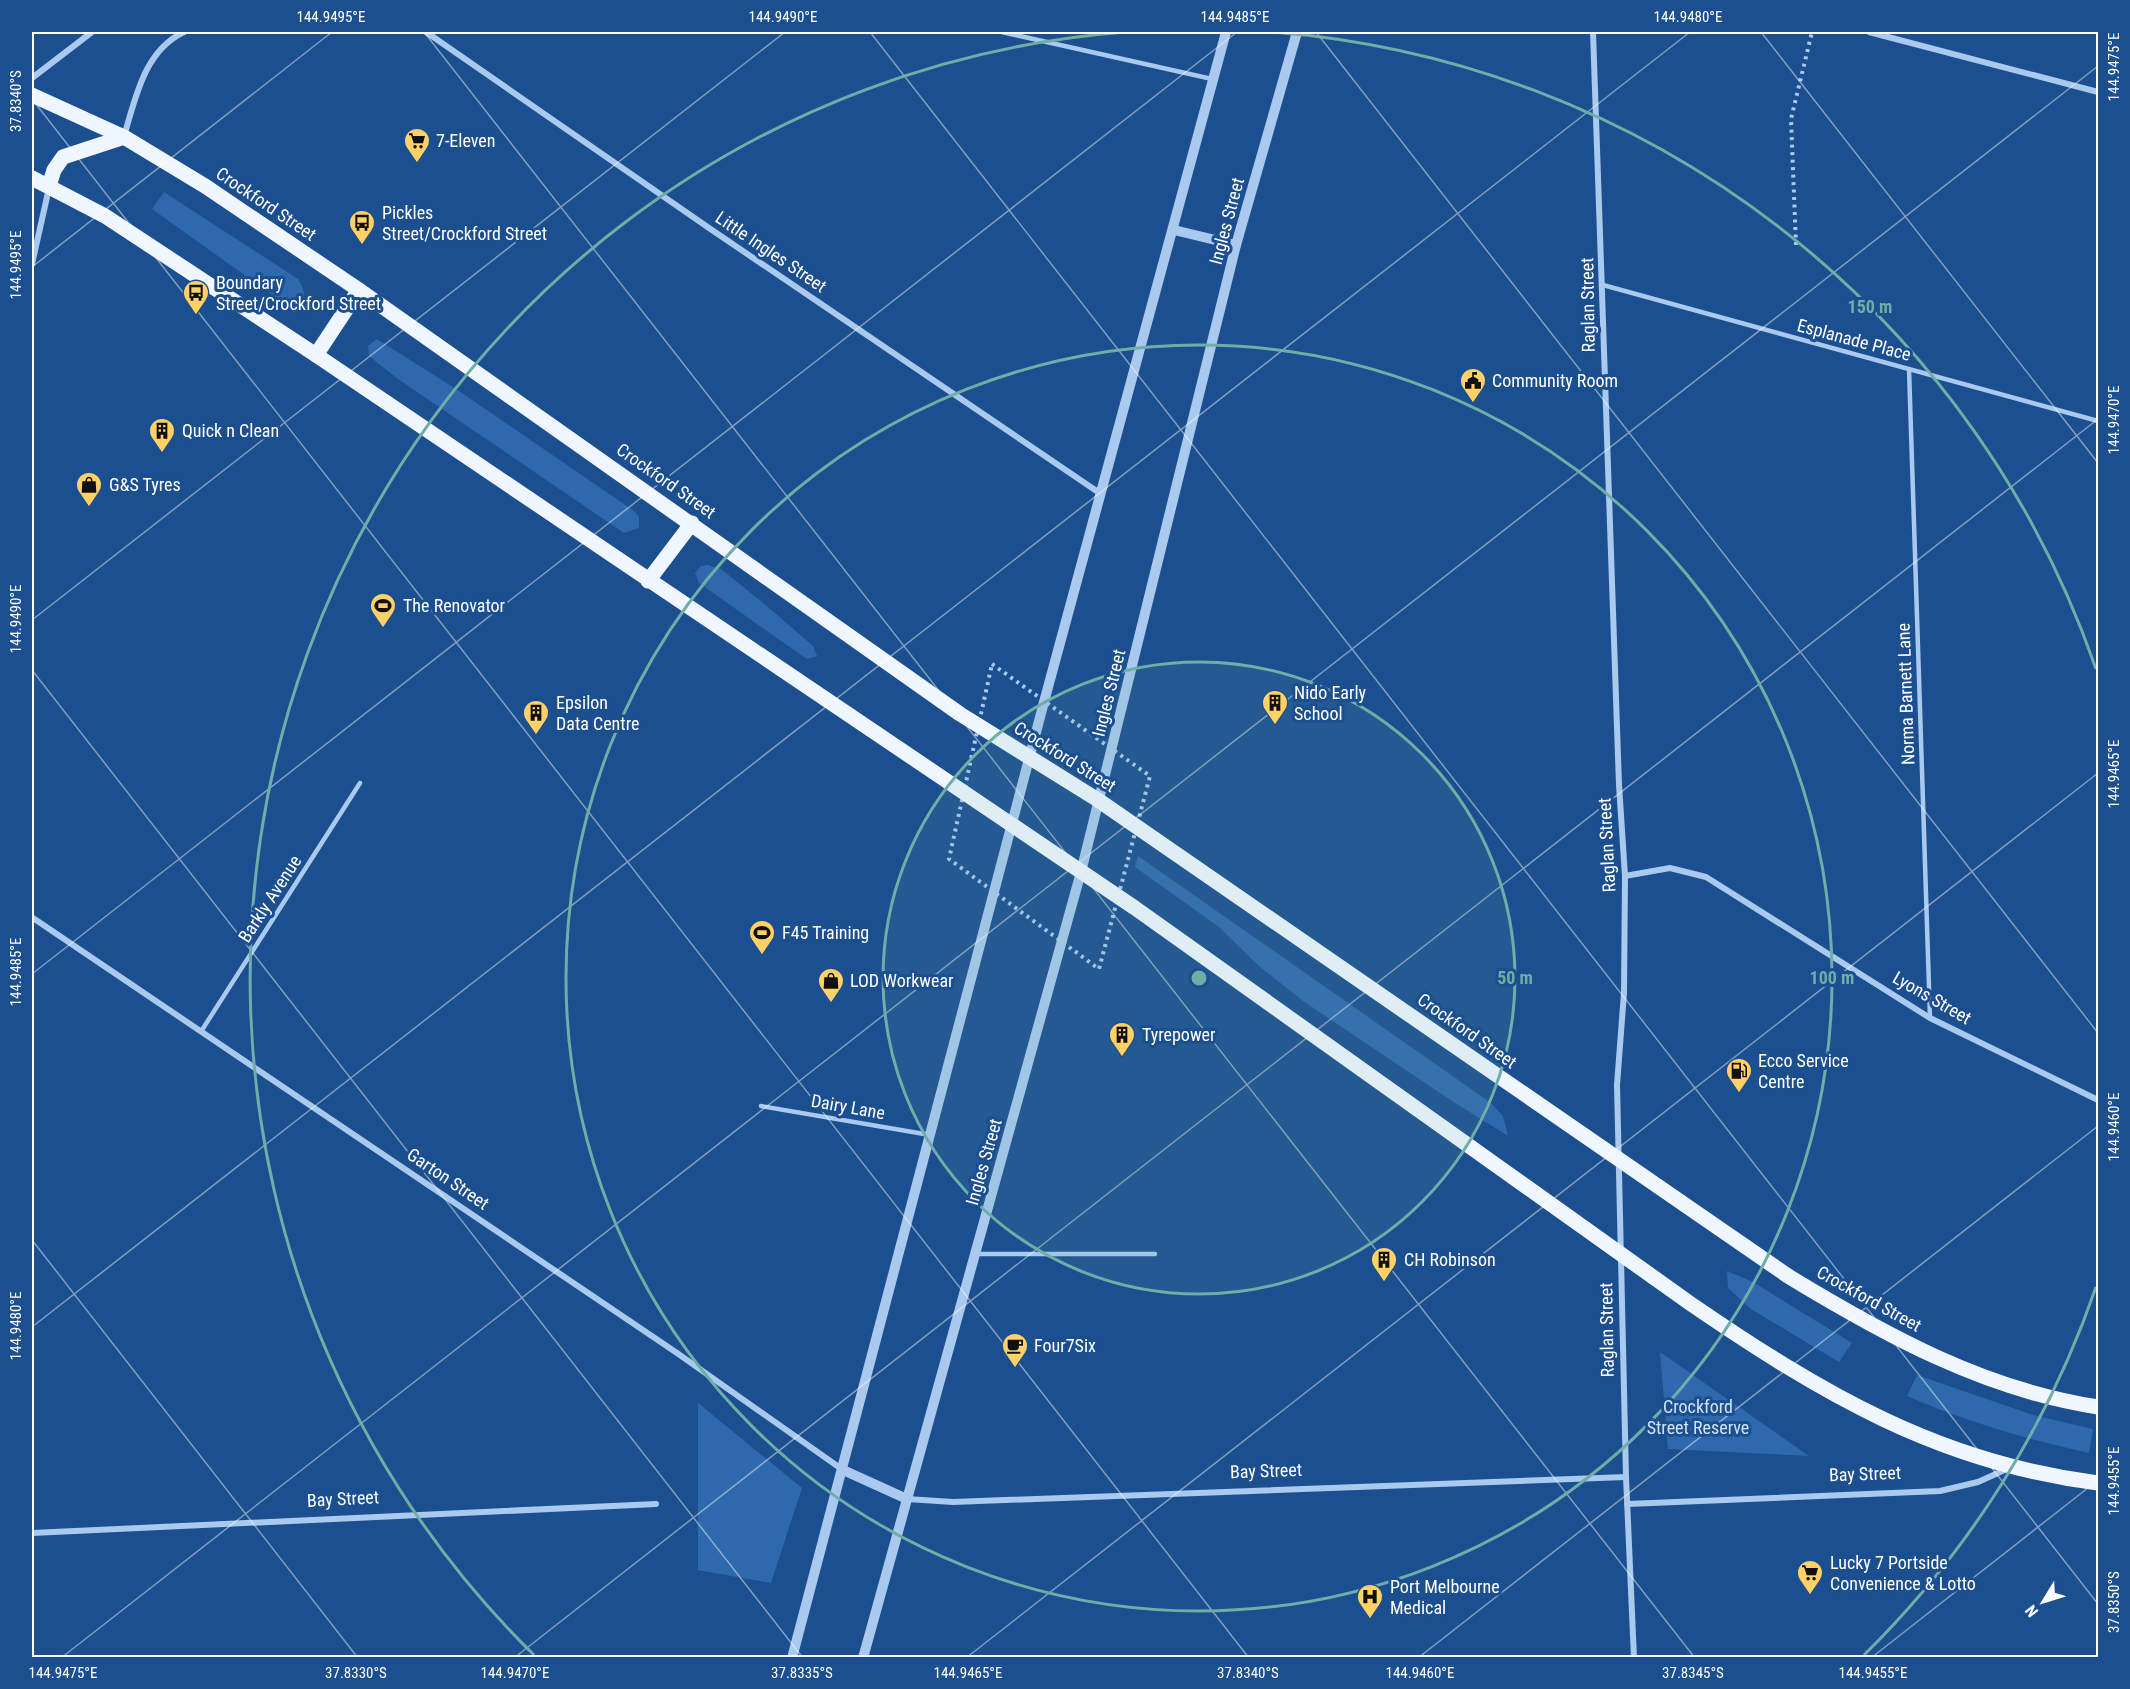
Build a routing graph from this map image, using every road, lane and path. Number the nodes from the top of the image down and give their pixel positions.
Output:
1 (92, 32) edge
2 (184, 32) edge
3 (426, 32) edge
4 (1002, 32) edge
5 (1226, 32) edge
6 (1297, 32) edge
7 (1593, 32) edge
8 (1812, 32) edge
9 (1869, 32) edge
10 (32, 78) edge
11 (1212, 78) junction
12 (2098, 92) edge
13 (32, 95) edge
14 (124, 137) junction
15 (32, 178) edge
16 (50, 186) junction
17 (1174, 230) junction
18 (1236, 245) junction
19 (1796, 245) dead end
20 (32, 264) edge
21 (1603, 285) junction
22 (359, 290) junction
23 (316, 355) junction
24 (1909, 369) junction
25 (2098, 421) edge
26 (1101, 494) junction
27 (692, 523) junction
28 (648, 581) junction
29 (1029, 758) junction
30 (360, 783) dead end
31 (1098, 800) junction
32 (1013, 826) junction
33 (1081, 872) junction
34 (1625, 876) junction
35 (33, 918) edge
36 (1930, 1018) junction
37 (202, 1030) junction
38 (2098, 1100) edge
39 (761, 1106) dead end
40 (930, 1136) junction
41 (1620, 1161) junction
42 (1621, 1251) junction
43 (975, 1254) junction
44 (1155, 1254) dead end
45 (2098, 1407) edge
46 (2013, 1467) junction
47 (843, 1470) junction
48 (1626, 1477) junction
49 (2098, 1483) edge
50 (907, 1499) junction
51 (656, 1504) dead end
52 (1627, 1504) junction
53 (32, 1533) edge
54 (792, 1658) edge
55 (863, 1658) edge
56 (1634, 1658) edge

1 - 10 street
2 - 14 street
3 - 26 street, Little Ingles Street
4 - 11 lane
5 - 11 street
6 - 18 street, Ingles Street
7 - 21 street, Raglan Street
8 - 19 path
9 - 12 street
11 - 17 street
13 - 14 main road, Crockford Street
14 - 16 main road
14 - 22 main road, Crockford Street
15 - 16 main road
16 - 20 street
16 - 23 main road
17 - 18 street
17 - 26 street
18 - 31 street, Ingles Street
21 - 24 lane, Esplanade Place
21 - 34 street, Raglan Street
22 - 23 main road
22 - 27 main road, Crockford Street
23 - 28 main road
24 - 25 lane, Esplanade Place
24 - 36 lane, Norma Barnett Lane
26 - 29 street
27 - 28 main road
27 - 29 main road, Crockford Street
28 - 32 main road
29 - 31 main road, Crockford Street
29 - 32 street
30 - 37 lane, Barkly Avenue
31 - 33 street, Ingles Street
31 - 41 main road, Crockford Street
32 - 33 main road
32 - 40 street
33 - 42 main road
33 - 43 street, Ingles Street
34 - 36 street, Lyons Street
34 - 41 street, Raglan Street
35 - 37 street, Garton Street
36 - 38 street, Lyons Street
37 - 47 street, Garton Street
39 - 40 lane, Dairy Lane
40 - 47 street
41 - 42 street, Raglan Street
41 - 45 main road, Crockford Street
42 - 46 main road
42 - 48 street, Raglan Street
43 - 44 lane
43 - 50 street, Ingles Street
46 - 49 main road
46 - 52 street, Bay Street
47 - 50 street
47 - 54 street
48 - 50 street, Bay Street
48 - 52 street, Raglan Street
50 - 55 street, Ingles Street
51 - 53 street, Bay Street
52 - 56 street, Raglan Street

